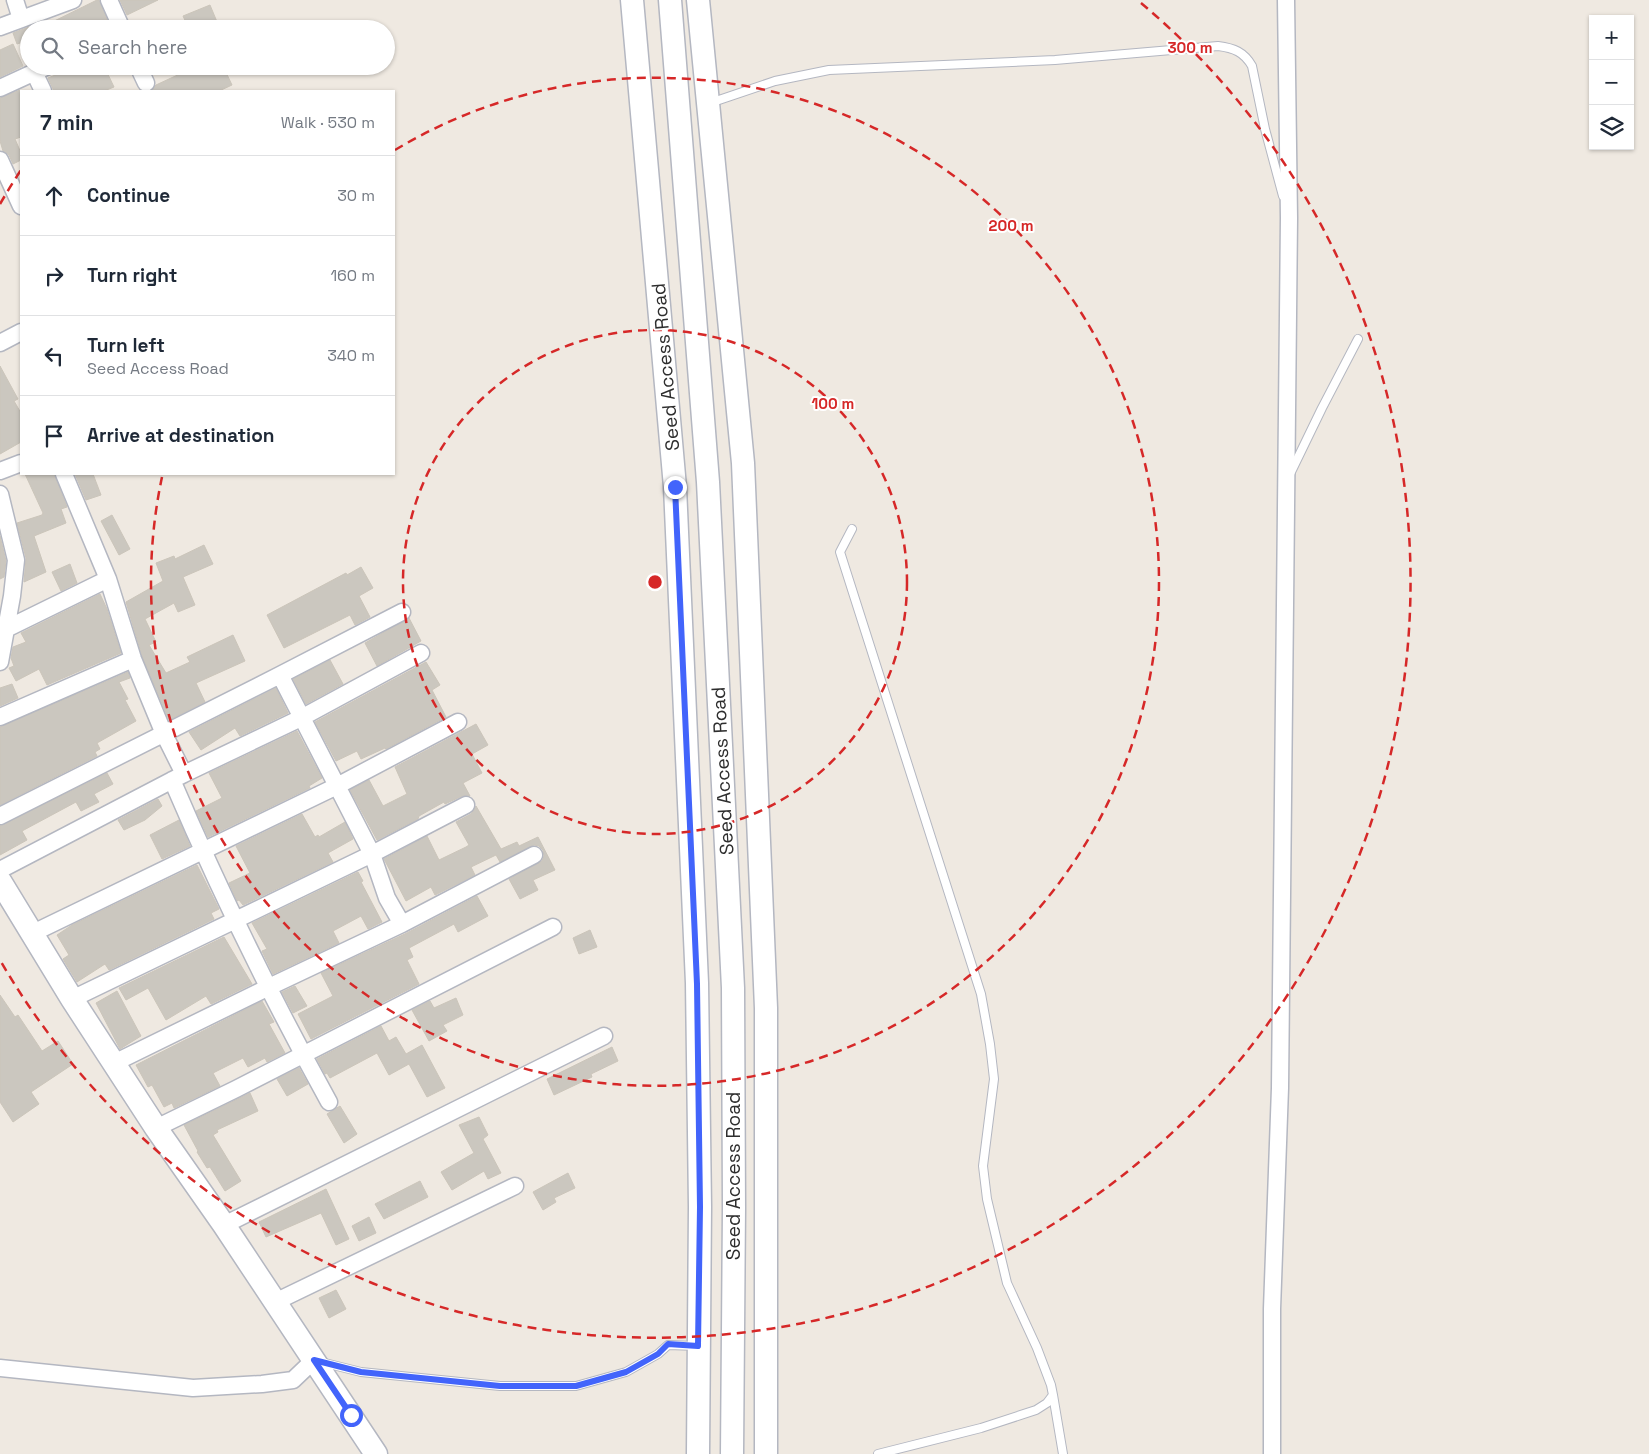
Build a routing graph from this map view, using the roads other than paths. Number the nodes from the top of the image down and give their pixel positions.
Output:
1 (15, 0) edge
2 (72, 0) edge
3 (109, 0) edge
4 (632, 0) edge
5 (670, 0) edge
6 (698, 0) edge
7 (1286, 0) edge
8 (21, 19) junction
9 (118, 20) edge
10 (0, 27) edge
11 (28, 75) edge
12 (42, 75) edge
13 (142, 75) edge
14 (146, 83) dead end
15 (0, 88) edge
16 (43, 90) edge
17 (708, 103) junction
18 (0, 160) edge
19 (20, 204) edge
20 (1289, 218) junction
21 (20, 333) edge
22 (1358, 340) dead end
23 (0, 343) edge
24 (20, 463) edge
25 (0, 471) edge
26 (64, 475) edge
27 (1286, 482) junction
28 (0, 494) edge
29 (2, 513) edge
30 (852, 529) dead end
31 (108, 579) junction
32 (6, 598) edge
33 (402, 612) dead end
34 (6, 629) junction
35 (421, 653) dead end
36 (133, 659) junction
37 (0, 662) edge
38 (280, 675) junction
39 (0, 717) edge
40 (302, 718) junction
41 (458, 722) dead end
42 (164, 734) junction
43 (178, 777) junction
44 (337, 786) junction
45 (466, 805) dead end
46 (0, 816) edge
47 (202, 850) junction
48 (372, 854) junction
49 (534, 855) dead end
50 (0, 870) edge
51 (0, 881) edge
52 (235, 919) junction
53 (402, 924) junction
54 (553, 927) dead end
55 (33, 933) junction
56 (269, 987) junction
57 (72, 999) junction
58 (604, 1036) dead end
59 (303, 1055) junction
60 (114, 1063) junction
61 (329, 1102) dead end
62 (156, 1128) junction
63 (515, 1186) dead end
64 (224, 1225) junction
65 (275, 1302) junction
66 (698, 1346) junction
67 (314, 1360) junction
68 (0, 1368) edge
69 (1053, 1395) junction
70 (376, 1454) edge
71 (698, 1454) edge
72 (732, 1454) edge
73 (766, 1454) edge
74 (878, 1454) edge
75 (1063, 1454) edge
76 (1272, 1454) edge

1 - 8 street
2 - 8 street
3 - 9 street
4 - 66 street, Seed Access Road
5 - 72 street, Seed Access Road
6 - 17 street
7 - 20 street
8 - 10 street
11 - 15 street
12 - 16 street
13 - 14 street
17 - 20 lane
17 - 73 street
18 - 19 street
20 - 27 street
21 - 23 street
22 - 27 lane
24 - 25 street
26 - 31 street
27 - 76 street
28 - 29 street
29 - 32 street
30 - 69 lane
31 - 34 street
31 - 36 street
32 - 34 street
33 - 38 street
34 - 37 street
35 - 40 street
36 - 39 street
36 - 42 street
38 - 40 street
38 - 42 street
40 - 43 street
40 - 44 street
41 - 44 street
42 - 43 street
42 - 46 street
43 - 47 street
43 - 50 street
44 - 47 street
44 - 48 street
45 - 48 street
47 - 52 street
47 - 55 street
48 - 52 street
48 - 53 street
49 - 53 street
51 - 55 street
52 - 56 street
52 - 57 street
53 - 56 street
54 - 59 street
55 - 57 street
56 - 59 street
56 - 60 street
57 - 60 street
58 - 64 street
59 - 61 street
59 - 62 street
60 - 62 street
62 - 64 street
63 - 65 street
64 - 65 street
65 - 67 street
66 - 67 lane
66 - 71 street, Seed Access Road
67 - 68 street
67 - 70 street
69 - 74 lane
69 - 75 lane

